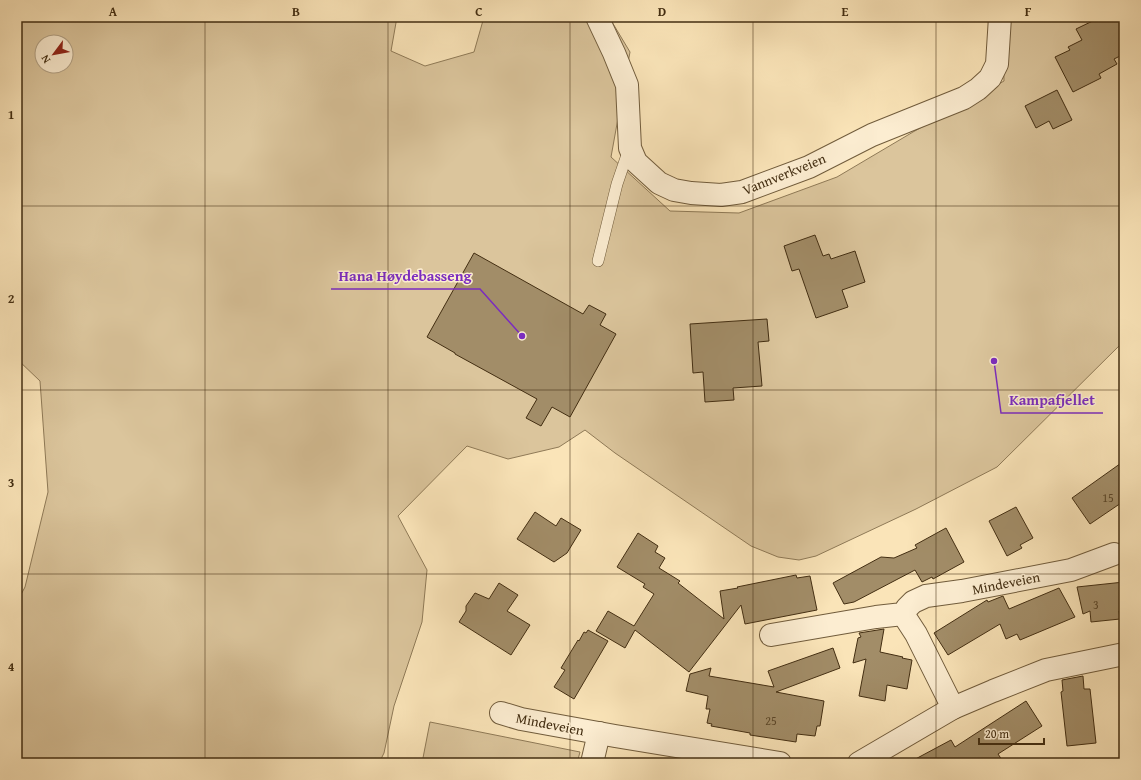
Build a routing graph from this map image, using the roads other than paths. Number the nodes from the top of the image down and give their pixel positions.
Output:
1 (597, 17) edge
2 (1000, 17) edge
3 (630, 148) junction
4 (598, 261) dead end
5 (1114, 554) dead end
6 (903, 614) junction
7 (771, 635) dead end
8 (1124, 654) edge
9 (953, 708) junction
10 (501, 713) dead end
11 (598, 733) junction
12 (749, 760) edge
13 (865, 762) edge
14 (592, 763) edge
15 (780, 763) edge

1 - 3 street, Vannverkveien
2 - 3 street, Vannverkveien
3 - 4 lane
5 - 6 street, Mindeveien
6 - 7 street
6 - 9 street
8 - 9 street
9 - 13 street
10 - 11 street, Mindeveien
11 - 12 street, Mindeveien
11 - 14 street, Mindeveien
12 - 15 street, Mindeveien

